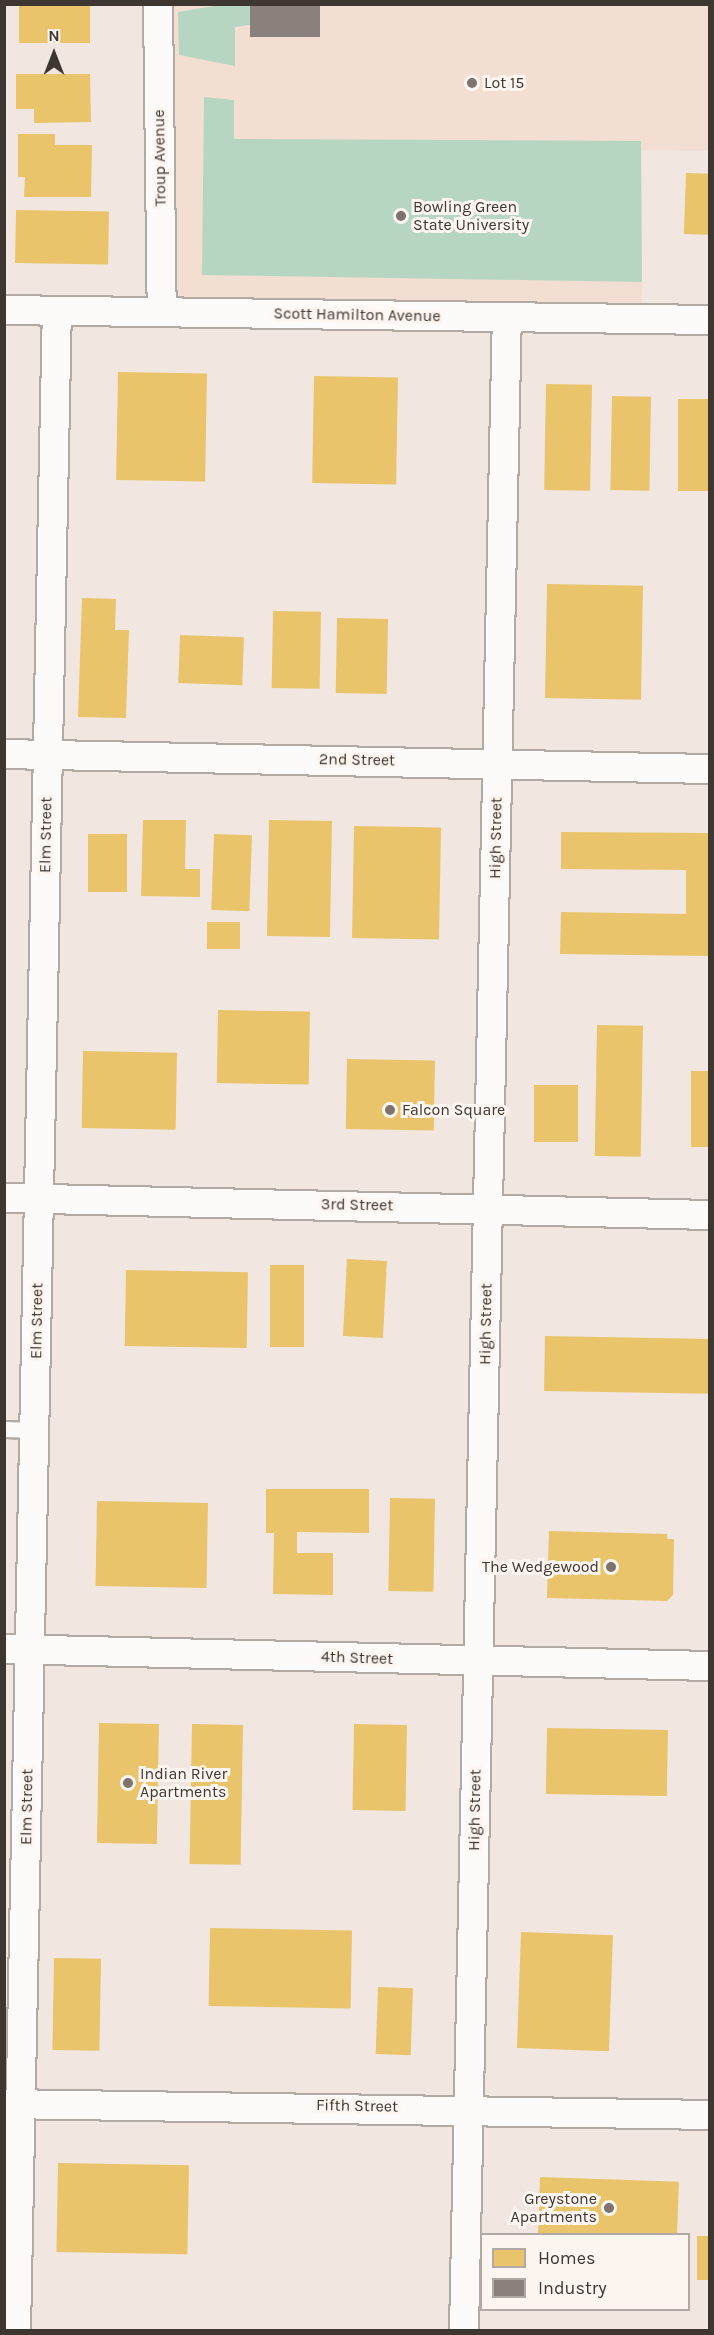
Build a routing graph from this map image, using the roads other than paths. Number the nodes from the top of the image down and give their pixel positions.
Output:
1 (158, 4) edge
2 (4, 310) edge
3 (57, 311) junction
4 (162, 312) junction
5 (507, 317) junction
6 (710, 320) edge
7 (4, 754) edge
8 (48, 755) junction
9 (498, 763) junction
10 (710, 769) edge
11 (4, 1198) edge
12 (39, 1199) junction
13 (488, 1209) junction
14 (710, 1215) edge
15 (4, 1429) edge
16 (34, 1430) junction
17 (17, 1649) edge
18 (479, 1662) junction
19 (710, 1666) edge
20 (13, 2104) edge
21 (469, 2109) junction
22 (710, 2115) edge
23 (16, 2331) edge
24 (465, 2331) edge

1 - 4 street, Troup Avenue
2 - 3 street, Scott Hamilton Avenue
3 - 4 street, Scott Hamilton Avenue
3 - 8 street, Elm Street
4 - 5 street, Scott Hamilton Avenue
5 - 6 street, Scott Hamilton Avenue
5 - 9 street, High Street
7 - 8 street, 2nd Street
8 - 9 street, 2nd Street
8 - 12 street, Elm Street
9 - 10 street, 2nd Street
9 - 13 street, High Street
11 - 12 street, 3rd Street
12 - 13 street, 3rd Street
12 - 16 street, Elm Street
13 - 14 street, 3rd Street
13 - 18 street, High Street
15 - 16 lane
16 - 17 street, Elm Street
17 - 18 street, 4th Street
17 - 20 street, Elm Street
18 - 19 street, 4th Street
18 - 21 street, High Street
20 - 21 street, Fifth Street
20 - 23 street, Elm Street
21 - 22 street, Fifth Street
21 - 24 street, High Street

